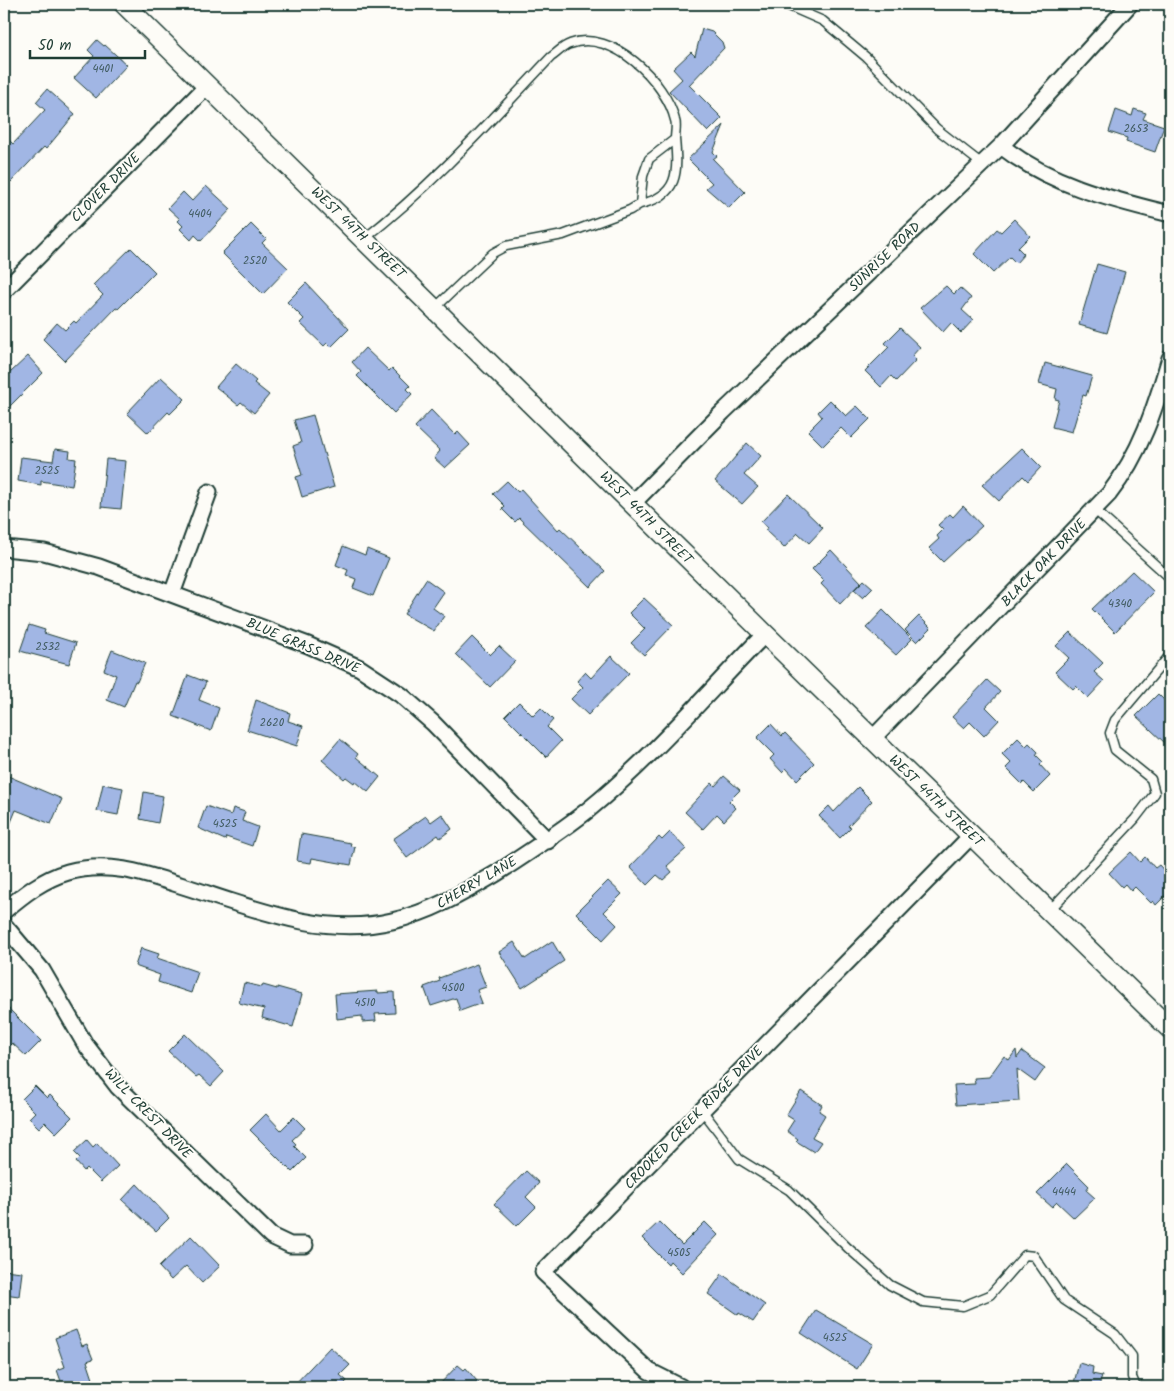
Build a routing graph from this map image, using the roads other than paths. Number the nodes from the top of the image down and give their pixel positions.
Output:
1 (124, 4) edge
2 (784, 4) edge
3 (1130, 4) edge
4 (208, 85) junction
5 (675, 139) junction
6 (1001, 146) junction
7 (982, 164) junction
8 (640, 204) junction
9 (1170, 214) edge
10 (364, 239) junction
11 (4, 291) edge
12 (434, 308) junction
13 (1170, 358) edge
14 (209, 492) dead end
15 (632, 504) junction
16 (1095, 510) junction
17 (4, 548) edge
18 (1170, 578) edge
19 (172, 594) junction
20 (765, 634) junction
21 (1170, 655) edge
22 (872, 738) junction
23 (971, 836) junction
24 (548, 841) junction
25 (1049, 911) junction
26 (4, 912) edge
27 (4, 925) edge
28 (1170, 1029) edge
29 (702, 1110) junction
30 (305, 1245) dead end
31 (681, 1387) edge
32 (1136, 1387) edge

1 - 4 street, WEST 44TH STREET
2 - 7 lane
3 - 6 street, SUNRISE ROAD
4 - 10 street, WEST 44TH STREET
4 - 11 street, CLOVER DRIVE
5 - 8 lane
5 - 8 lane
5 - 10 lane
6 - 7 street, SUNRISE ROAD
6 - 9 street
7 - 15 street, SUNRISE ROAD
8 - 12 lane
10 - 12 street, WEST 44TH STREET
12 - 15 street, WEST 44TH STREET
13 - 16 street, BLACK OAK DRIVE
14 - 19 street
15 - 20 street, WEST 44TH STREET
16 - 18 lane
16 - 22 street, BLACK OAK DRIVE
17 - 19 street, BLUE GRASS DRIVE
19 - 24 street, BLUE GRASS DRIVE
20 - 22 street, WEST 44TH STREET
20 - 24 street, CHERRY LANE
21 - 25 lane
22 - 23 street, WEST 44TH STREET
23 - 25 street, WEST 44TH STREET
23 - 29 street, CROOKED CREEK RIDGE DRIVE
24 - 26 street, CHERRY LANE
25 - 28 street, WEST 44TH STREET
27 - 30 street, WILL CREST DRIVE
29 - 31 street, CROOKED CREEK RIDGE DRIVE
29 - 32 lane

